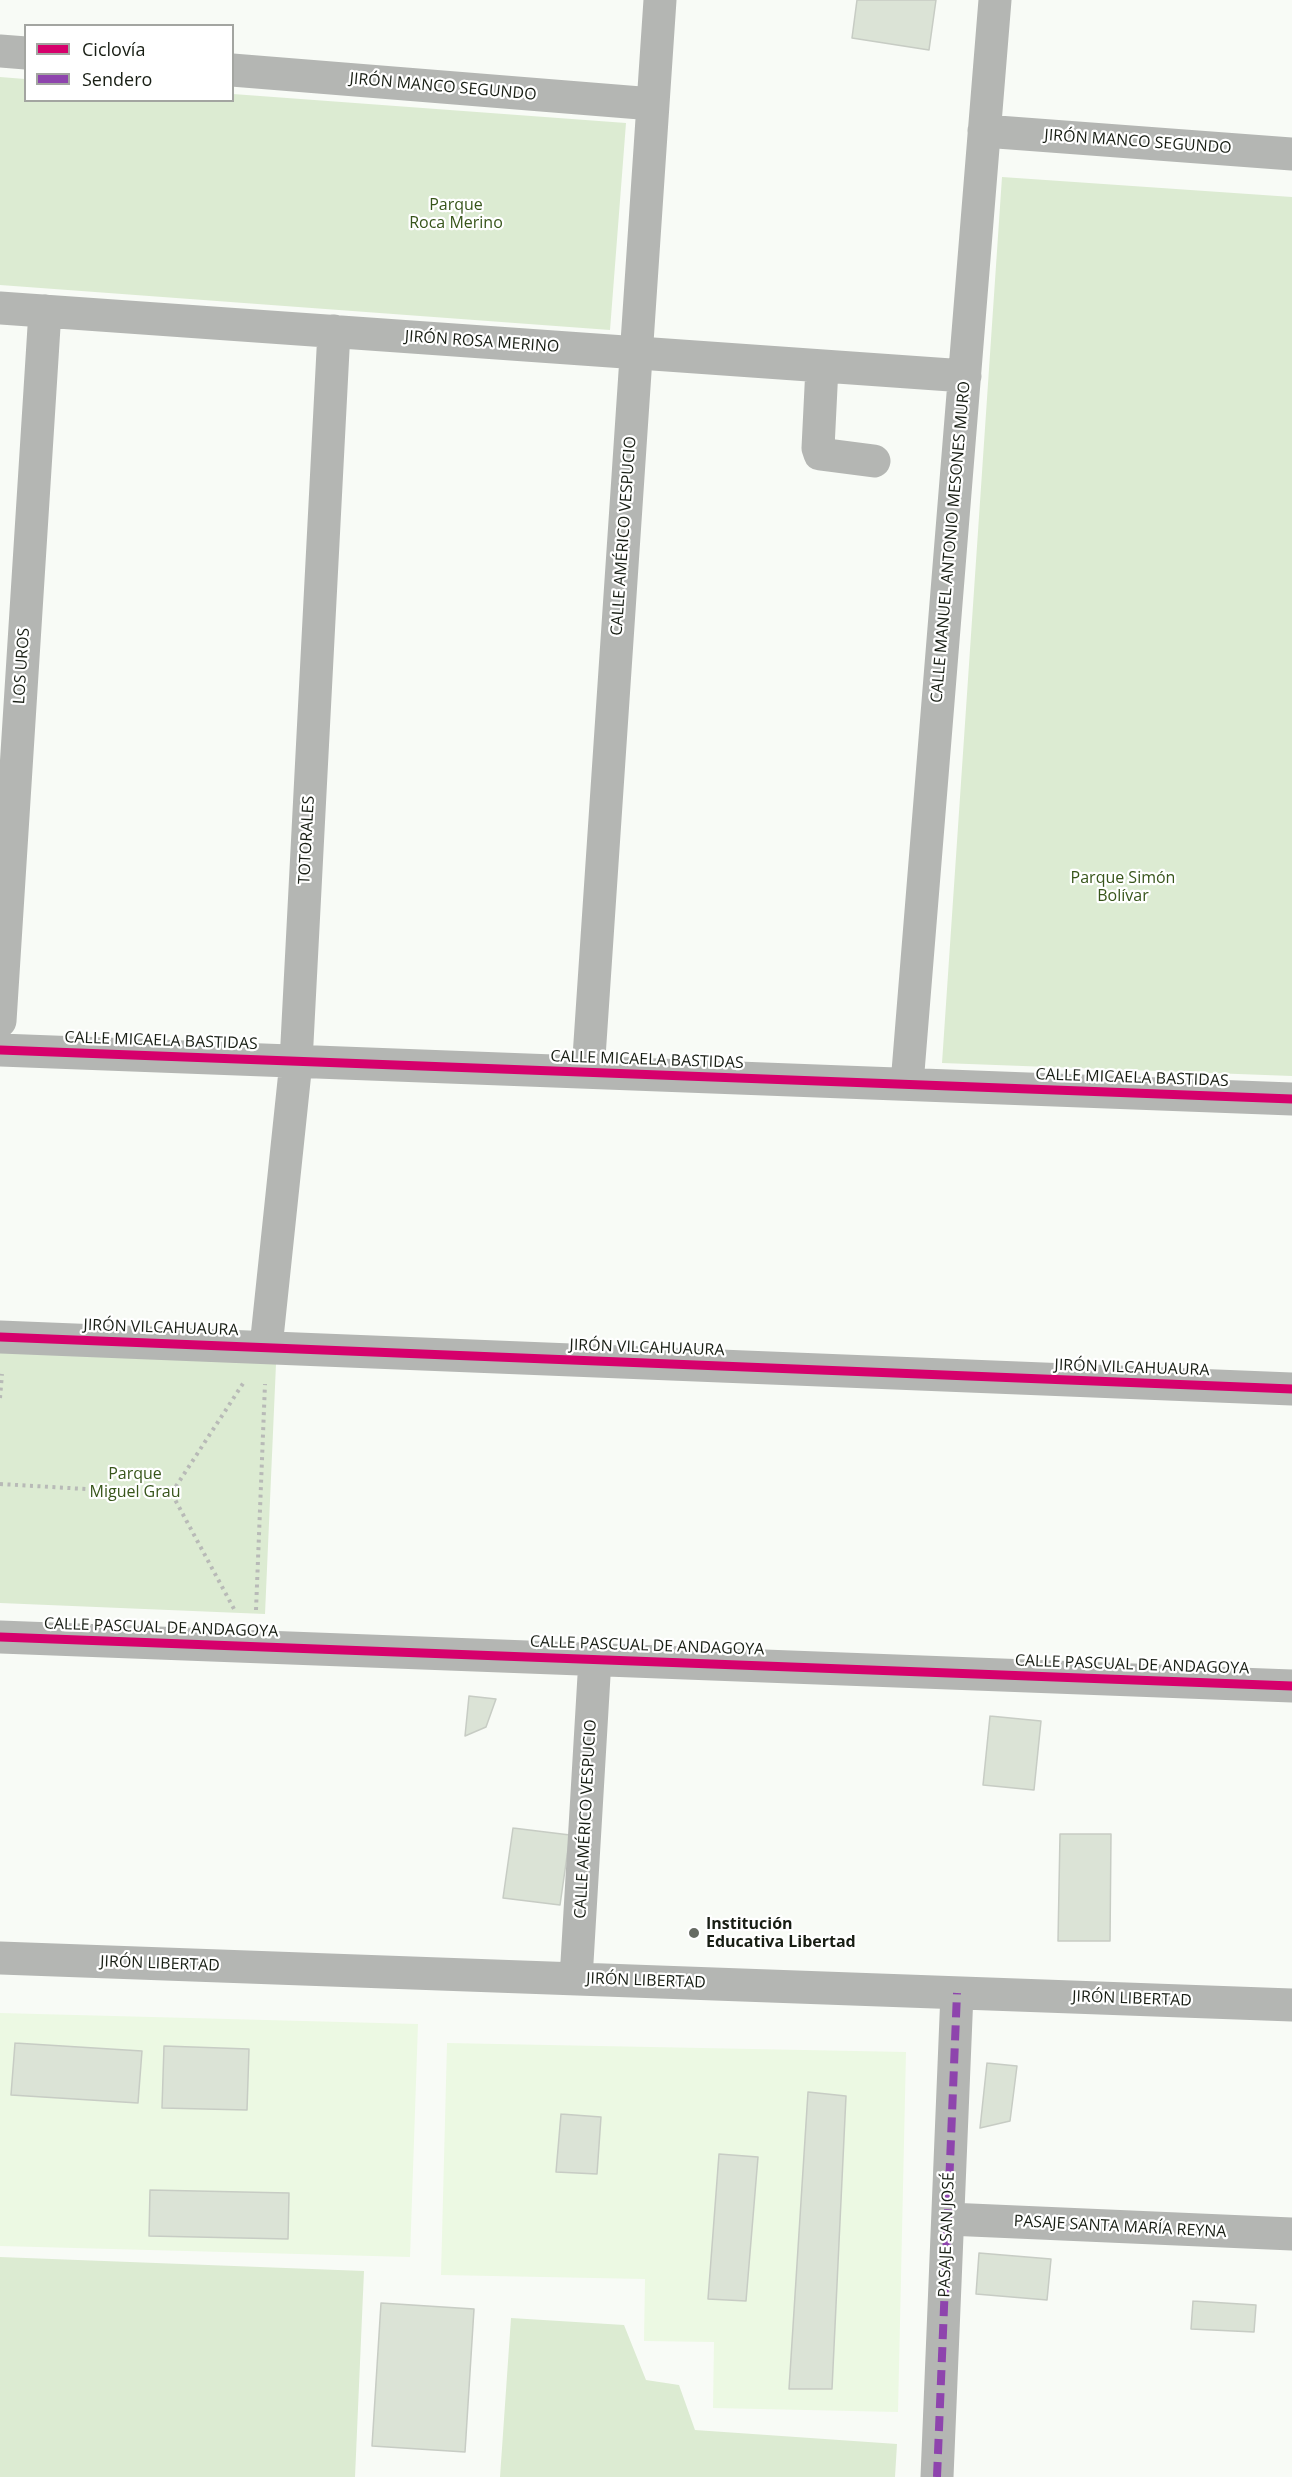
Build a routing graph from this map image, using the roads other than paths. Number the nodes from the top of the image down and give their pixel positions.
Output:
1 (660, 0) edge
2 (995, 0) edge
3 (0, 51) edge
4 (24, 53) edge
5 (234, 70) edge
6 (653, 104) junction
7 (984, 131) junction
8 (1292, 154) edge
9 (0, 308) edge
10 (45, 311) junction
11 (334, 331) junction
12 (636, 352) junction
13 (822, 367) junction
14 (964, 376) junction
15 (874, 461) dead end
16 (0, 1021) edge
17 (0, 1050) edge
18 (296, 1062) junction
19 (588, 1072) junction
20 (907, 1084) junction
21 (1292, 1099) edge
22 (0, 1337) edge
23 (266, 1347) junction
24 (1292, 1389) edge
25 (0, 1637) edge
26 (595, 1659) junction
27 (1292, 1686) edge
28 (0, 1958) edge
29 (576, 1979) junction
30 (957, 1992) junction
31 (1292, 2005) edge
32 (948, 2219) junction
33 (1292, 2234) edge
34 (937, 2477) edge

1 - 6 street, CALLE AMÉRICO VESPUCIO
2 - 7 street, CALLE MANUEL ANTONIO MESONES MURO
3 - 4 street
5 - 6 street, JIRÓN MANCO SEGUNDO
6 - 12 street, CALLE AMÉRICO VESPUCIO
7 - 8 street, JIRÓN MANCO SEGUNDO
7 - 14 street, CALLE MANUEL ANTONIO MESONES MURO
9 - 10 street, JIRÓN ROSA MERINO
10 - 11 street, JIRÓN ROSA MERINO
10 - 16 street, LOS UROS
11 - 12 street, JIRÓN ROSA MERINO
11 - 18 street, TOTORALES
12 - 13 street, JIRÓN ROSA MERINO
12 - 19 street, CALLE AMÉRICO VESPUCIO
13 - 14 street, JIRÓN ROSA MERINO
13 - 15 street
14 - 20 street, CALLE MANUEL ANTONIO MESONES MURO
17 - 18 street, CALLE MICAELA BASTIDAS
18 - 19 street, CALLE MICAELA BASTIDAS
18 - 23 street, TOTORALES
19 - 20 street, CALLE MICAELA BASTIDAS
20 - 21 street, CALLE MICAELA BASTIDAS
22 - 23 street, JIRÓN VILCAHUAURA
23 - 24 street, JIRÓN VILCAHUAURA
25 - 26 street, CALLE PASCUAL DE ANDAGOYA
26 - 27 street, CALLE PASCUAL DE ANDAGOYA
26 - 29 street, CALLE AMÉRICO VESPUCIO
28 - 29 street, JIRÓN LIBERTAD
29 - 30 street, JIRÓN LIBERTAD
30 - 31 street, JIRÓN LIBERTAD
30 - 32 street, PASAJE SAN JOSÉ
32 - 33 street, PASAJE SANTA MARÍA REYNA
32 - 34 street, PASAJE SAN JOSÉ

